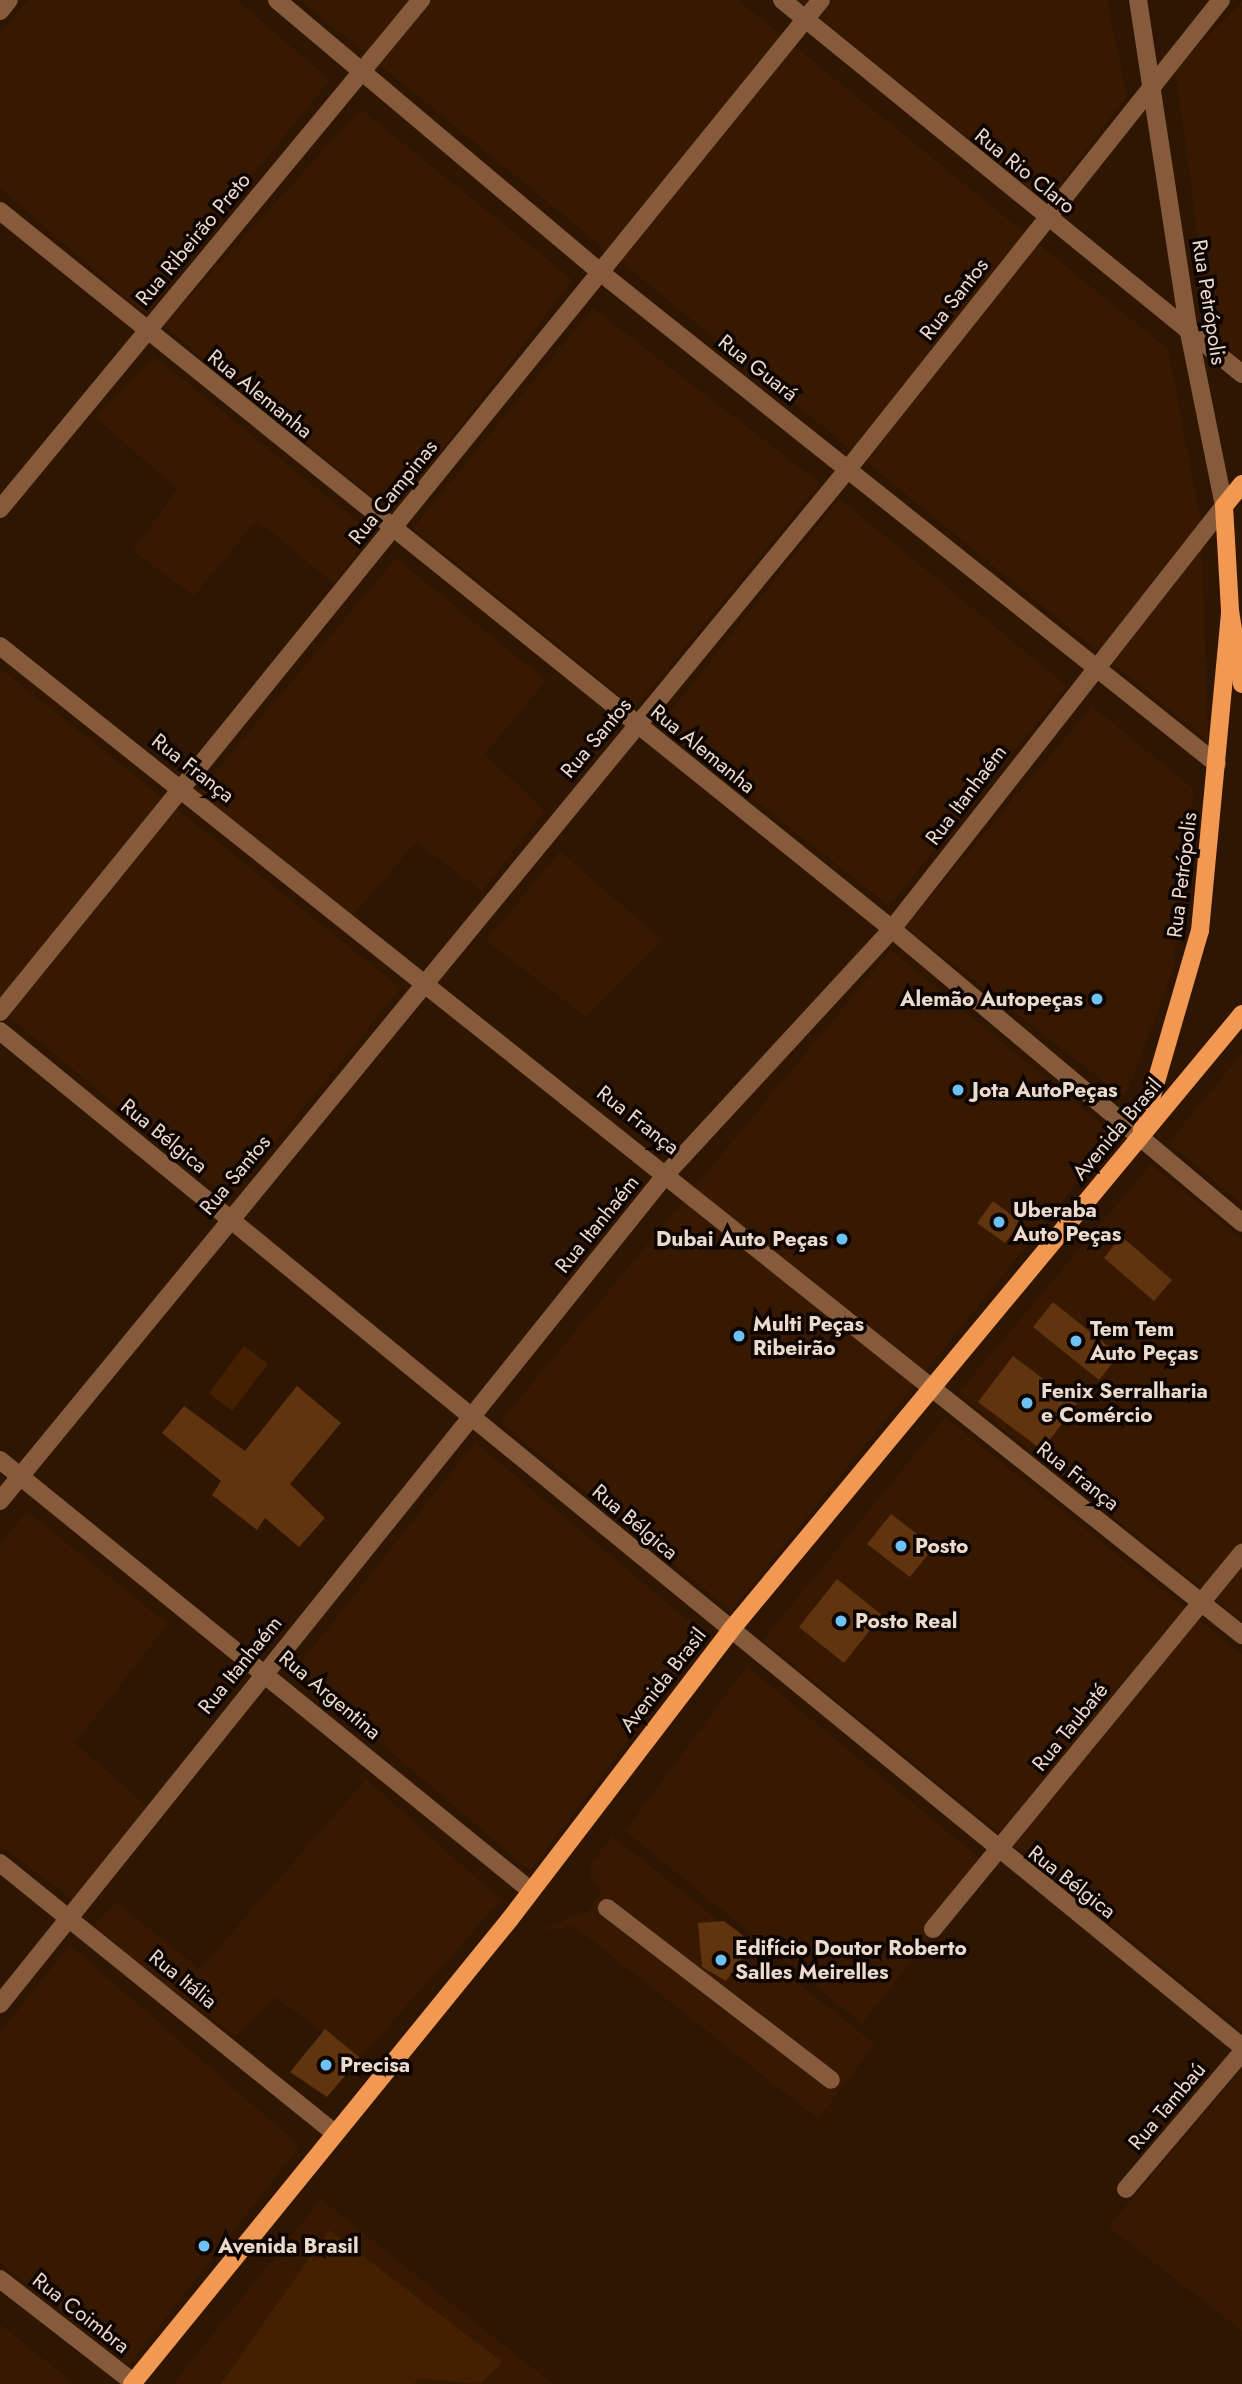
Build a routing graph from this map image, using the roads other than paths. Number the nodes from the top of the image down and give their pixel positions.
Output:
1 (9, 0) edge
2 (277, 0) edge
3 (421, 0) edge
4 (782, 0) edge
5 (821, 0) edge
6 (1138, 0) edge
7 (1221, 0) edge
8 (0, 11) edge
9 (806, 19) junction
10 (366, 71) junction
11 (1152, 83) junction
12 (0, 211) edge
13 (1047, 219) junction
14 (600, 272) junction
15 (145, 331) junction
16 (1189, 333) junction
17 (1242, 374) edge
18 (848, 469) junction
19 (1242, 484) edge
20 (1224, 506) junction
21 (0, 509) edge
22 (392, 529) junction
23 (1230, 611) junction
24 (0, 646) edge
25 (1092, 667) junction
26 (1242, 684) edge
27 (636, 724) junction
28 (1217, 764) junction
29 (181, 787) junction
30 (892, 929) junction
31 (425, 981) junction
32 (0, 1012) edge
33 (1242, 1014) edge
34 (0, 1031) edge
35 (1140, 1138) junction
36 (668, 1172) junction
37 (228, 1218) junction
38 (1242, 1223) edge
39 (928, 1387) junction
40 (471, 1415) junction
41 (0, 1460) edge
42 (20, 1476) junction
43 (0, 1500) edge
44 (1242, 1553) edge
45 (1201, 1602) junction
46 (730, 1631) junction
47 (1242, 1635) edge
48 (265, 1671) junction
49 (998, 1853) junction
50 (0, 1863) edge
51 (530, 1890) junction
52 (607, 1908) dead end
53 (71, 1917) junction
54 (933, 1930) dead end
55 (0, 2004) edge
56 (1242, 2049) edge
57 (831, 2080) dead end
58 (335, 2133) junction
59 (1126, 2189) dead end
60 (0, 2279) edge
61 (133, 2383) edge

1 - 8 street
2 - 10 street, Rua Guará
3 - 10 street, Rua Ribeirão Preto
4 - 9 street, Rua Rio Claro
5 - 9 street, Rua Campinas
6 - 11 street, Rua Petrópolis
7 - 11 street, Rua Santos
9 - 13 street, Rua Rio Claro
9 - 14 street, Rua Campinas
10 - 14 street, Rua Guará
10 - 15 street, Rua Ribeirão Preto
11 - 13 street, Rua Santos
11 - 16 street, Rua Petrópolis
12 - 15 street, Rua Alemanha
13 - 16 street, Rua Rio Claro
13 - 18 street, Rua Santos
14 - 18 street, Rua Guará
14 - 22 street, Rua Campinas
15 - 21 street, Rua Ribeirão Preto
15 - 22 street, Rua Alemanha
16 - 17 street, Rua Rio Claro
16 - 20 street, Rua Petrópolis
18 - 25 street, Rua Guará
18 - 27 street, Rua Santos
19 - 20 main road, Rua Itanhaém
20 - 23 main road, Rua Petrópolis
20 - 25 street, Rua Itanhaém
22 - 27 street, Rua Alemanha
22 - 29 street, Rua Campinas
23 - 26 main road, Rua Petrópolis
23 - 28 main road, Rua Petrópolis
24 - 29 street, Rua França
25 - 28 street, Rua Guará
25 - 30 street, Rua Itanhaém
27 - 30 street, Rua Alemanha
27 - 31 street, Rua Santos
28 - 35 main road, Rua Petrópolis
29 - 31 street, Rua França
29 - 32 street, Rua Campinas
30 - 35 street, Rua Alemanha
30 - 36 street, Rua Itanhaém
31 - 36 street, Rua França
31 - 37 street, Rua Santos
33 - 35 main road, Avenida Brasil
34 - 37 street, Rua Bélgica
35 - 38 street, Rua Alemanha
35 - 39 main road, Avenida Brasil
36 - 39 street, Rua França
36 - 40 street, Rua Itanhaém
37 - 40 street, Rua Bélgica
37 - 42 street, Rua Santos
39 - 45 street, Rua França
39 - 46 main road, Avenida Brasil
40 - 46 street, Rua Bélgica
40 - 48 street, Rua Itanhaém
41 - 42 street, Rua Argentina
42 - 43 street, Rua Santos
42 - 48 street, Rua Argentina
44 - 45 street, Rua Taubaté
45 - 47 street, Rua França
45 - 49 street, Rua Taubaté
46 - 49 street, Rua Bélgica
46 - 51 main road, Avenida Brasil
48 - 51 street, Rua Argentina
48 - 53 street, Rua Itanhaém
49 - 54 street, Rua Taubaté
49 - 56 street, Rua Bélgica
50 - 53 street, Rua Itália
51 - 58 main road, Avenida Brasil
52 - 57 street
53 - 55 street, Rua Itanhaém
53 - 58 street, Rua Itália
56 - 59 street, Rua Tambaú
58 - 61 main road, Avenida Brasil
60 - 61 street, Rua Coimbra

